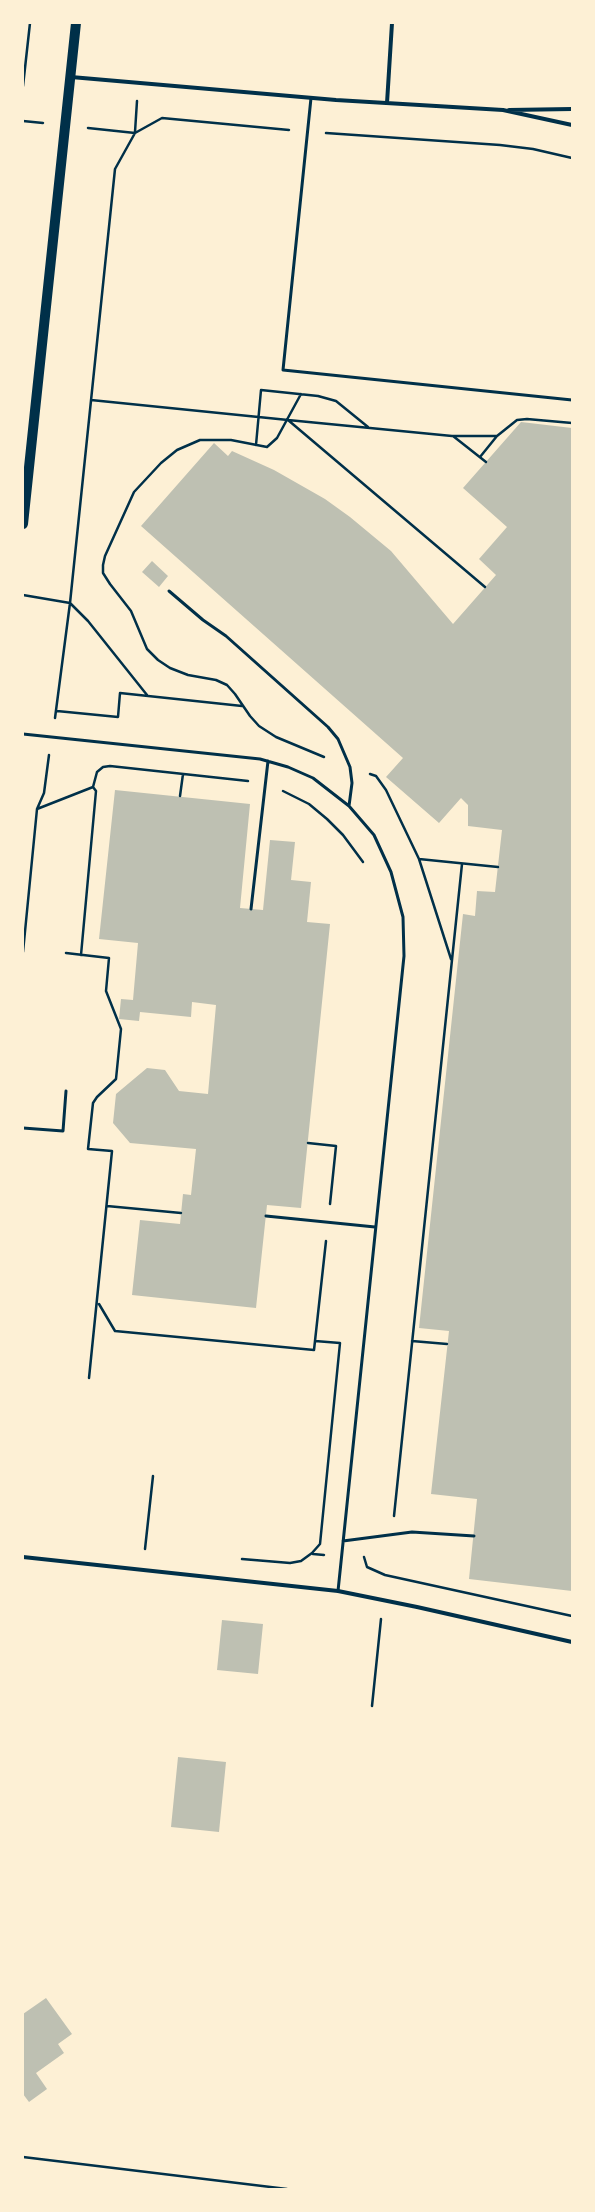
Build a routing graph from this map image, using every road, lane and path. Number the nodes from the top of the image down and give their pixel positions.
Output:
1 (30, 23) edge
2 (76, 23) edge
3 (392, 23) edge
4 (71, 77) junction
5 (138, 83) junction
6 (23, 86) edge
7 (311, 98) junction
8 (387, 103) junction
9 (572, 109) edge
10 (503, 110) junction
11 (572, 126) edge
12 (307, 131) junction
13 (135, 133) junction
14 (572, 158) edge
15 (301, 394) junction
16 (91, 400) junction
17 (572, 400) edge
18 (258, 417) junction
19 (288, 420) junction
20 (572, 422) edge
21 (368, 427) junction
22 (452, 436) junction
23 (497, 436) junction
24 (256, 445) junction
25 (480, 457) junction
26 (486, 462) dead end
27 (25, 479) edge
28 (23, 524) edge
29 (485, 587) dead end
30 (169, 591) dead end
31 (23, 596) edge
32 (70, 603) junction
33 (147, 696) junction
34 (56, 711) junction
35 (23, 734) edge
36 (52, 737) junction
37 (268, 761) junction
38 (183, 774) junction
39 (265, 784) junction
40 (93, 787) junction
41 (180, 796) dead end
42 (349, 806) junction
43 (37, 809) junction
44 (462, 864) junction
45 (498, 867) dead end
46 (367, 868) dead end
47 (251, 909) dead end
48 (23, 952) edge
49 (66, 953) dead end
50 (81, 955) junction
51 (452, 961) junction
52 (66, 1091) dead end
53 (23, 1128) edge
54 (308, 1143) dead end
55 (107, 1206) junction
56 (181, 1213) dead end
57 (266, 1216) dead end
58 (328, 1222) junction
59 (375, 1227) junction
60 (98, 1303) junction
61 (315, 1341) junction
62 (412, 1341) junction
63 (447, 1344) dead end
64 (90, 1378) dead end
65 (153, 1476) dead end
66 (393, 1523) dead end
67 (474, 1536) dead end
68 (367, 1537) junction
69 (343, 1541) junction
70 (152, 1550) dead end
71 (23, 1558) edge
72 (238, 1559) dead end
73 (385, 1575) junction
74 (338, 1591) junction
75 (383, 1600) junction
76 (572, 1616) edge
77 (572, 1642) edge
78 (372, 1706) dead end
79 (23, 2157) edge
80 (288, 2189) edge

1 - 6 path
2 - 4 main road
3 - 8 street
4 - 5 street
4 - 27 main road
5 - 7 street
5 - 13 path
7 - 8 street
7 - 12 lane
8 - 10 street
9 - 10 street
10 - 11 street
12 - 13 path
12 - 14 path
12 - 17 lane
13 - 16 path
15 - 18 path
15 - 19 path
15 - 21 path
16 - 18 path
16 - 32 path
18 - 19 path
18 - 24 path
19 - 21 path
19 - 24 path
19 - 29 path
20 - 23 path
21 - 22 path
22 - 23 path
22 - 25 path
23 - 25 path
24 - 33 path
25 - 26 path
27 - 28 main road
30 - 42 lane
31 - 32 path
32 - 33 path
32 - 34 path
33 - 34 path
34 - 36 path
35 - 36 lane
36 - 37 lane
36 - 43 path
37 - 39 lane
37 - 42 lane
38 - 39 path
38 - 40 path
38 - 41 path
39 - 46 path
39 - 47 lane
40 - 43 path
40 - 50 path
42 - 59 lane
43 - 48 path
44 - 45 path
44 - 51 path
44 - 51 path
49 - 50 path
50 - 55 path
51 - 62 path
52 - 53 lane
54 - 58 path
55 - 56 path
55 - 60 path
57 - 58 lane
58 - 59 lane
58 - 61 path
59 - 69 lane
60 - 61 path
60 - 64 path
61 - 72 path
62 - 63 path
62 - 66 path
65 - 70 path
67 - 68 lane
68 - 69 lane
68 - 73 path
69 - 74 lane
71 - 74 street
73 - 75 path
73 - 76 path
74 - 75 street
75 - 77 street
75 - 78 path
79 - 80 path

